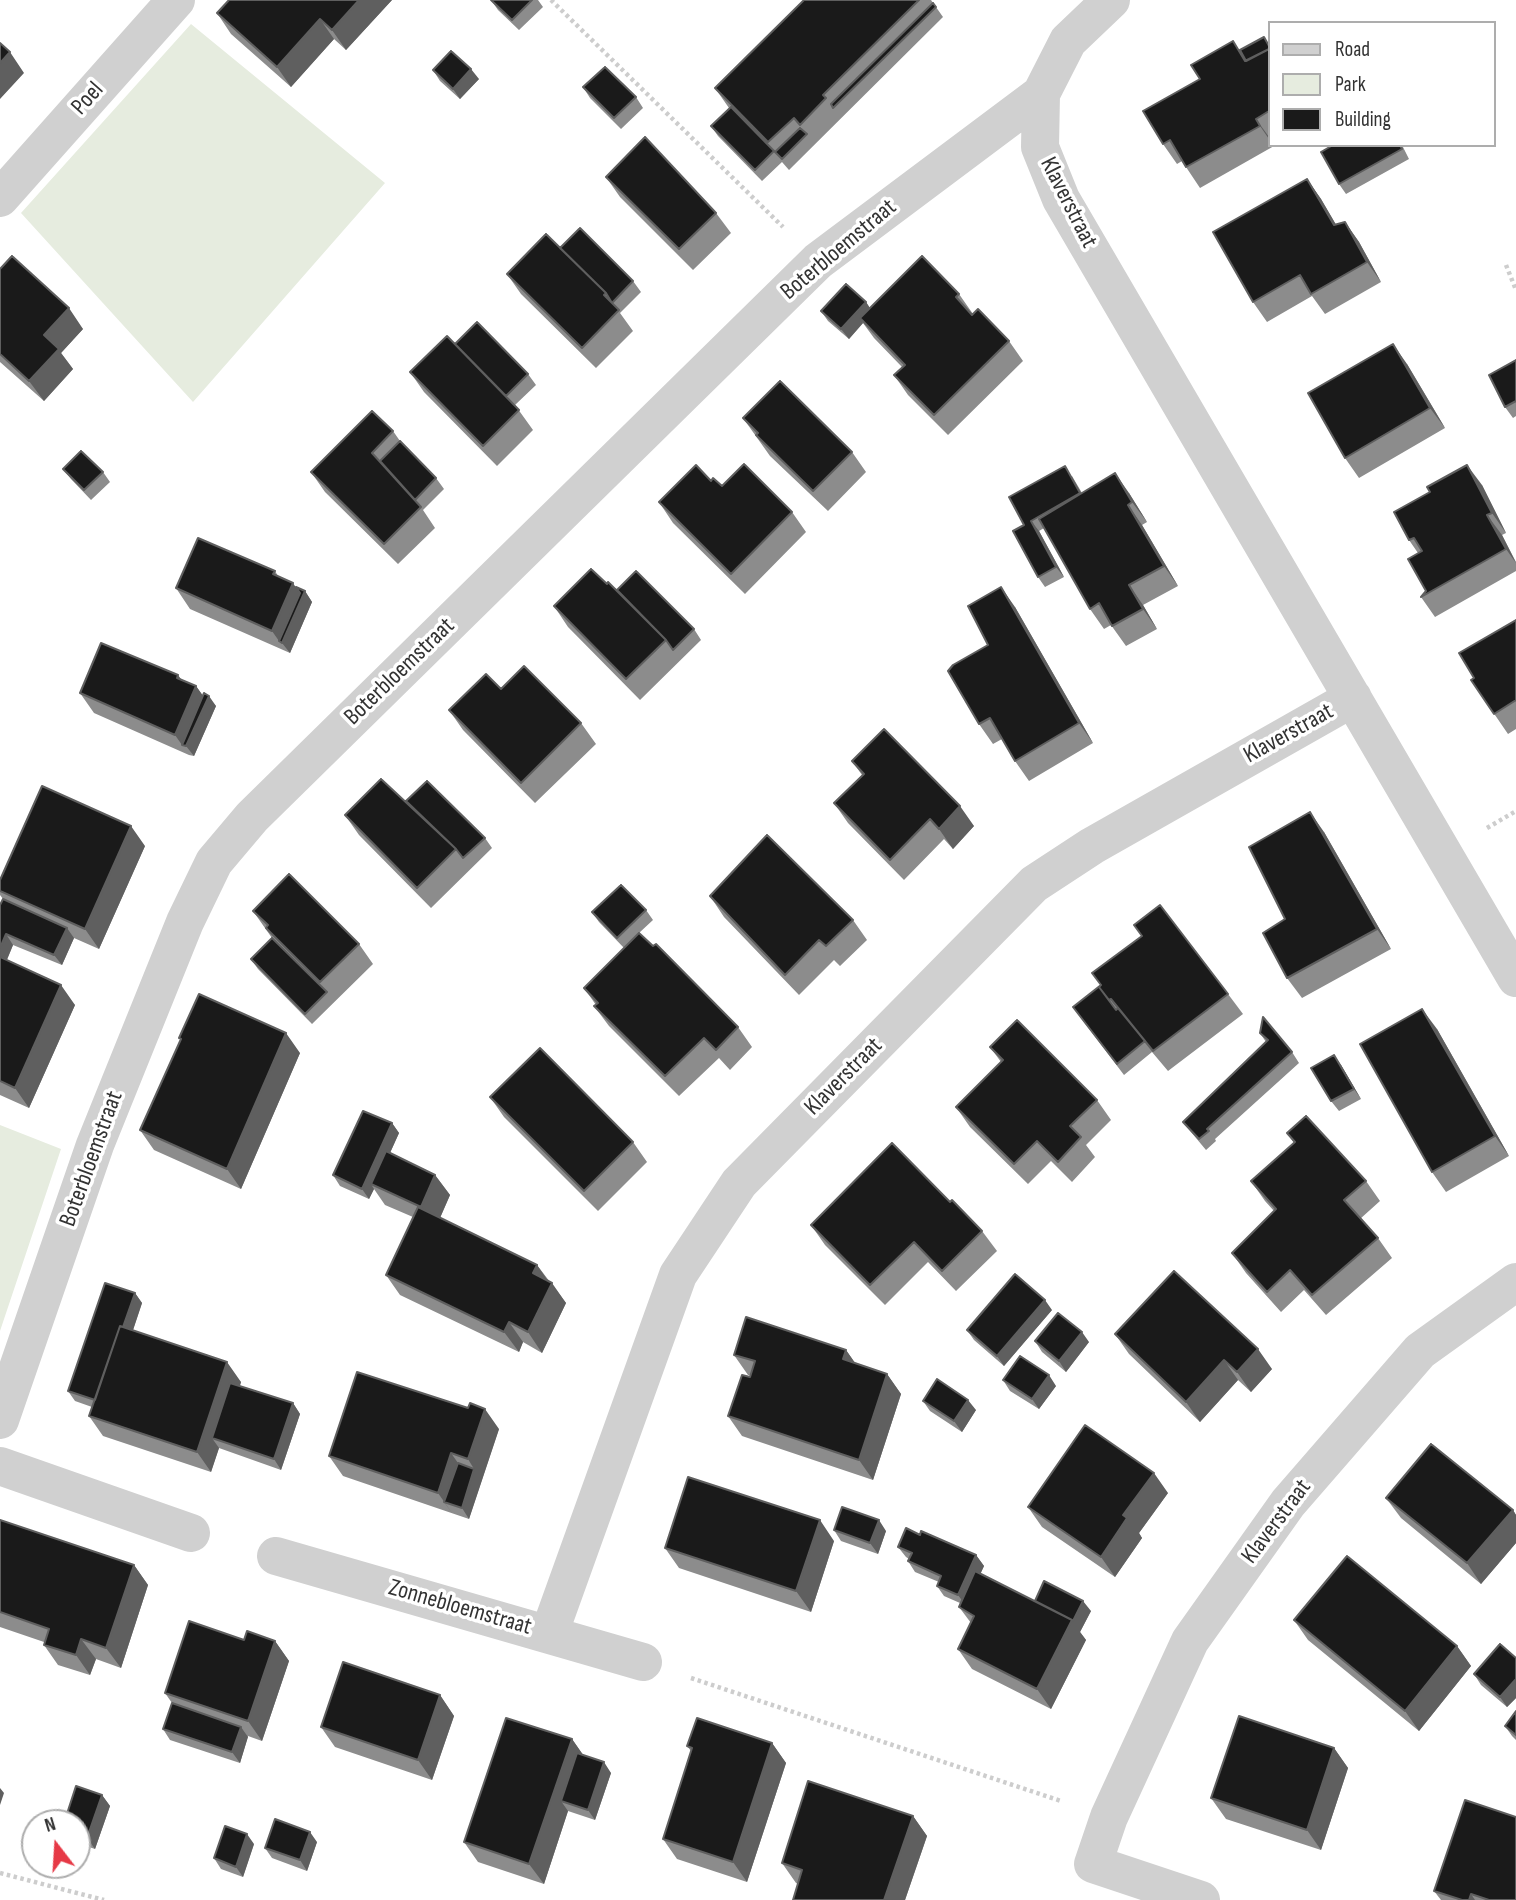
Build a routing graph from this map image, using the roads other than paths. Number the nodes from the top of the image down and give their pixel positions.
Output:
1 (176, 0) edge
2 (1111, 0) edge
3 (1041, 94) junction
4 (0, 198) edge
5 (1353, 698) junction
6 (1516, 978) edge
7 (1516, 1282) edge
8 (0, 1420) edge
9 (0, 1466) edge
10 (191, 1533) dead end
11 (276, 1556) dead end
12 (549, 1634) junction
13 (643, 1662) road end
14 (1201, 1900) edge

1 - 4 street, Poel
2 - 3 street, Klaverstraat
3 - 5 street, Klaverstraat
3 - 8 street, Boterbloemstraat
5 - 6 street, Klaverstraat
5 - 12 street, Klaverstraat
7 - 14 street, Klaverstraat
9 - 10 street
11 - 12 street, Zonnebloemstraat
12 - 13 street, Zonnebloemstraat

